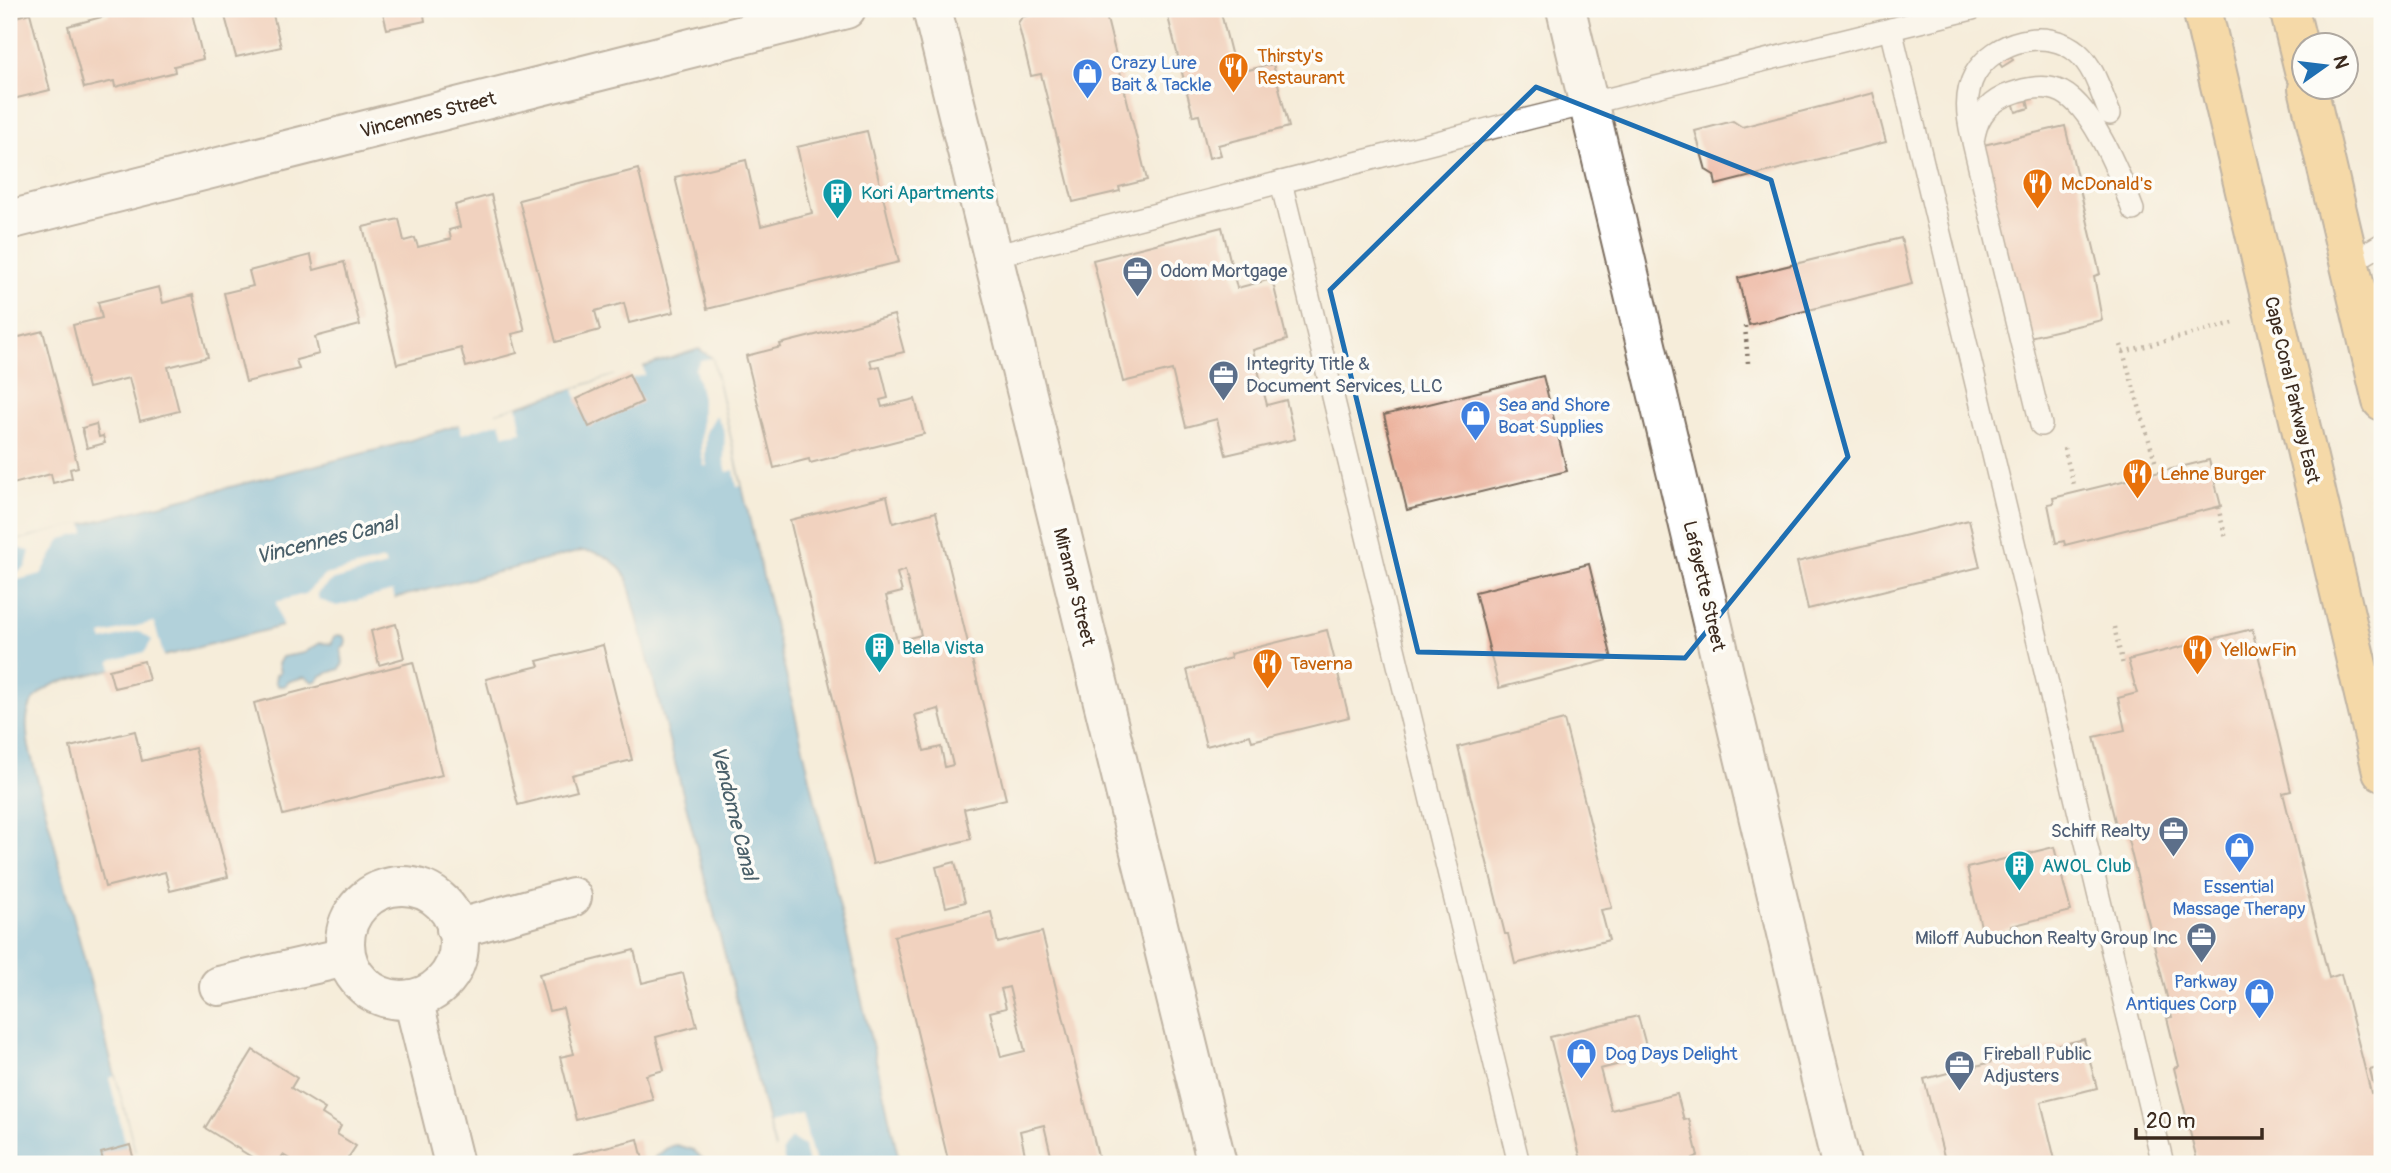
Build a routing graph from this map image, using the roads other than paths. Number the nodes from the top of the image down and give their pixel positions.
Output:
1 (846, 9) edge
2 (932, 9) edge
3 (1566, 9) edge
4 (1972, 9) edge
5 (2202, 9) edge
6 (2289, 9) edge
7 (1891, 29) junction
8 (2295, 32) edge
9 (2311, 102) edge
10 (1589, 104) junction
11 (2110, 114) dead end
12 (1973, 142) junction
13 (1281, 182) junction
14 (2133, 210) dead end
15 (9, 220) edge
16 (2382, 244) edge
17 (993, 256) junction
18 (2350, 263) junction
19 (2382, 401) edge
20 (2041, 425) dead end
21 (2382, 771) edge
22 (572, 897) dead end
23 (456, 929) junction
24 (346, 957) junction
25 (219, 986) dead end
26 (413, 999) junction
27 (454, 1164) edge
28 (1217, 1164) edge
29 (1519, 1164) edge
30 (1840, 1164) edge
31 (2163, 1164) edge

1 - 15 street, Vincennes Street
2 - 17 street, Miramar Street
3 - 10 street, Lafayette Street
4 - 7 lane
5 - 21 main road, Cape Coral Parkway East
6 - 8 main road
7 - 10 lane
7 - 31 lane
9 - 18 main road
10 - 13 lane
10 - 30 street, Lafayette Street
11 - 12 lane
12 - 14 lane
12 - 20 lane
13 - 17 lane
13 - 29 lane
16 - 18 lane
17 - 28 street, Miramar Street
18 - 19 main road
22 - 23 street
23 - 24 street
23 - 26 street
24 - 25 street
24 - 26 street
26 - 27 street

